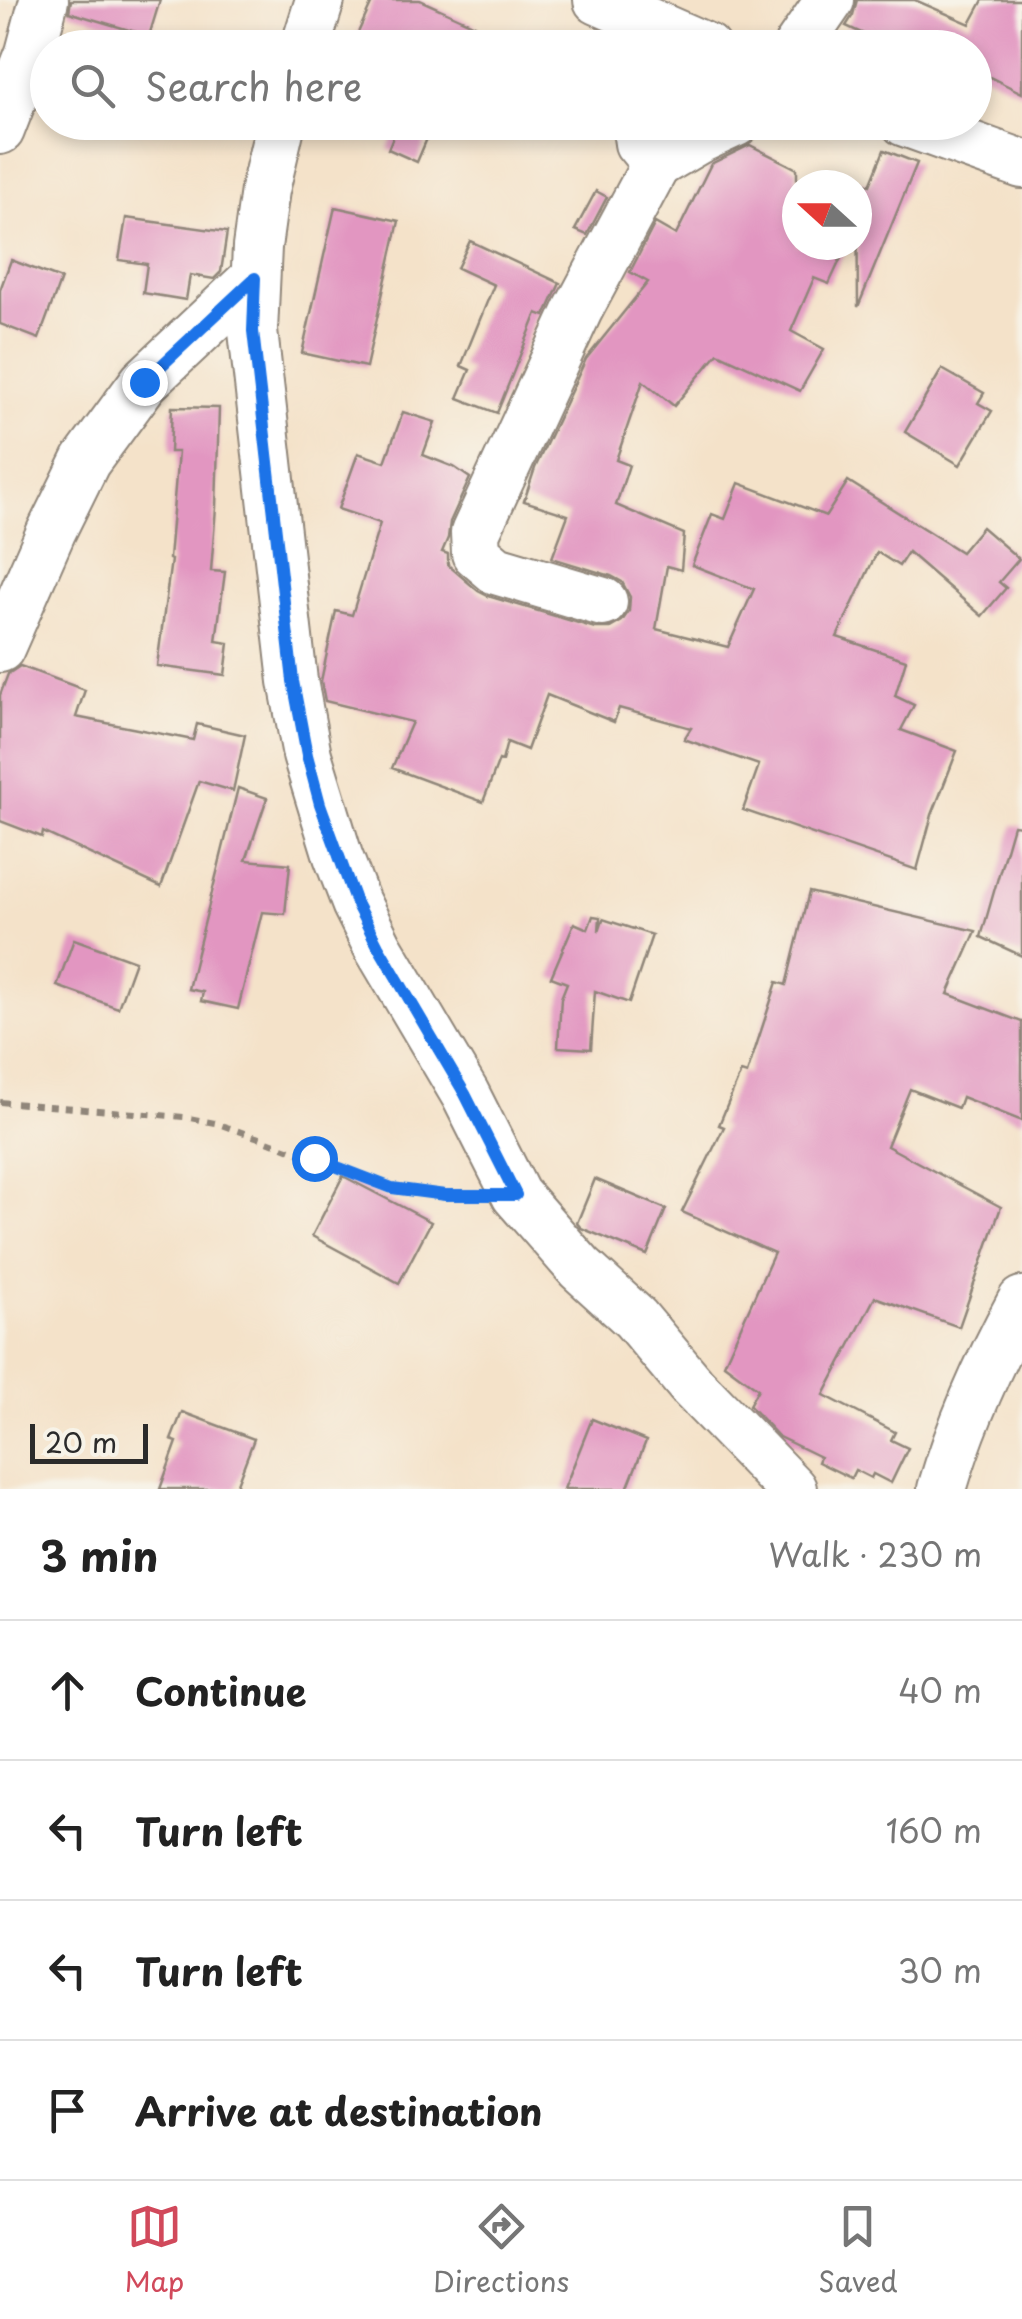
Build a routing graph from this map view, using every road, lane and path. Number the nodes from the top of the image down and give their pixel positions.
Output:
1 (44, 0) edge
2 (320, 0) edge
3 (598, 0) edge
4 (830, 0) edge
5 (36, 30) edge
6 (311, 30) edge
7 (637, 30) edge
8 (809, 30) edge
9 (30, 53) edge
10 (0, 130) edge
11 (277, 140) edge
12 (697, 140) edge
13 (955, 140) edge
14 (646, 143) edge
15 (1022, 164) edge
16 (255, 278) junction
17 (603, 602) dead end
18 (0, 648) edge
19 (0, 1102) edge
20 (516, 1195) junction
21 (1022, 1300) edge
22 (792, 1489) edge
23 (942, 1489) edge

1 - 5 street
2 - 6 street
3 - 7 street
4 - 8 street
9 - 10 street
11 - 16 street
12 - 14 street
13 - 15 street
14 - 17 street
16 - 18 street
16 - 20 street
19 - 20 path
20 - 22 street
21 - 23 street

